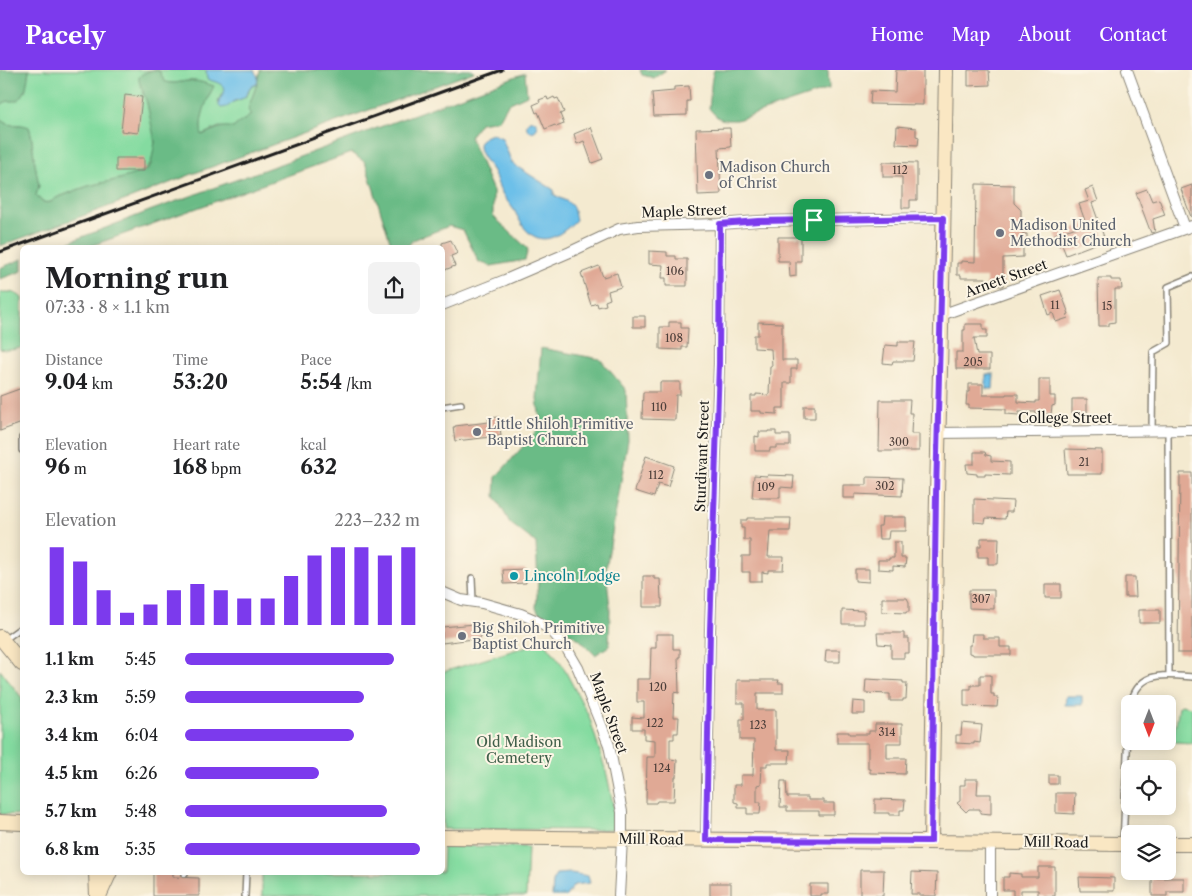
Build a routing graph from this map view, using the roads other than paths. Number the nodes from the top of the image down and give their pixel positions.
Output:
1 (946, 70) edge
2 (1127, 70) edge
3 (943, 218) junction
4 (720, 224) junction
5 (1188, 227) edge
6 (1192, 277) edge
7 (445, 304) edge
8 (941, 315) junction
9 (461, 404) dead end
10 (445, 407) edge
11 (1192, 430) edge
12 (1152, 431) junction
13 (1168, 431) junction
14 (938, 433) junction
15 (472, 578) dead end
16 (445, 593) edge
17 (473, 602) junction
18 (20, 628) edge
19 (1, 641) edge
20 (20, 657) edge
21 (1169, 675) junction
22 (1192, 677) edge
23 (0, 822) edge
24 (20, 823) edge
25 (1126, 825) edge
26 (445, 836) edge
27 (622, 839) junction
28 (706, 840) junction
29 (931, 841) junction
30 (990, 841) junction
31 (1121, 844) edge
32 (1176, 844) edge
33 (1192, 844) edge
34 (96, 875) edge
35 (108, 875) edge
36 (245, 875) edge
37 (98, 896) edge
38 (245, 896) edge
39 (619, 896) edge
40 (990, 896) edge

1 - 3 street
2 - 5 street
3 - 4 street, Maple Street
3 - 8 street
4 - 7 street, Maple Street
4 - 28 street, Sturdivant Street
5 - 8 street, Arnett Street
6 - 12 lane
8 - 14 street
9 - 10 lane
11 - 13 street, College Street
12 - 13 street, College Street
12 - 14 street, College Street
13 - 21 lane
14 - 29 street
15 - 17 lane
16 - 17 street, Maple Street
17 - 27 street, Maple Street
18 - 19 lane
19 - 20 street
21 - 22 lane
21 - 25 lane
23 - 24 street
26 - 27 street, Mill Road
27 - 28 street, Mill Road
27 - 39 street, Maple Street
28 - 29 street, Mill Road
29 - 30 street, Mill Road
30 - 31 street, Mill Road
30 - 40 street
32 - 33 street
34 - 37 street
35 - 37 street
36 - 38 lane

